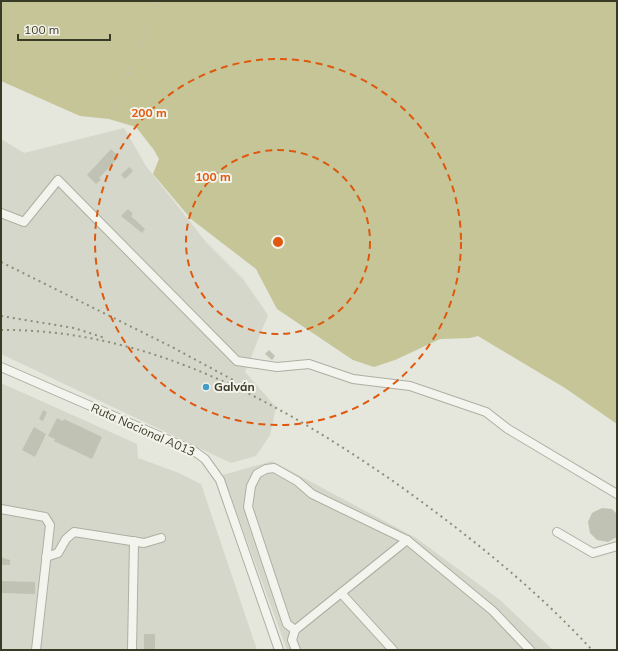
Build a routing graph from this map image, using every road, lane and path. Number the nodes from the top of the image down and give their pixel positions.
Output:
1 (159, 1) edge
2 (109, 119) dead end
3 (1, 213) edge
4 (1, 367) edge
5 (617, 494) edge
6 (1, 509) edge
7 (557, 532) dead end
8 (161, 538) dead end
9 (407, 540) junction
10 (134, 541) junction
11 (617, 546) edge
12 (46, 557) junction
13 (341, 593) junction
14 (295, 630) junction
15 (36, 650) edge
16 (132, 650) edge
17 (279, 650) edge
18 (296, 650) edge
19 (393, 650) edge
20 (530, 650) edge

1 - 2 path
3 - 5 street
4 - 17 street, Ruta Nacional A013
6 - 12 street
7 - 11 street
8 - 10 street
9 - 13 street
9 - 14 street
9 - 20 street
10 - 12 street
10 - 16 street
12 - 15 street
13 - 14 street
13 - 19 street
14 - 18 street

